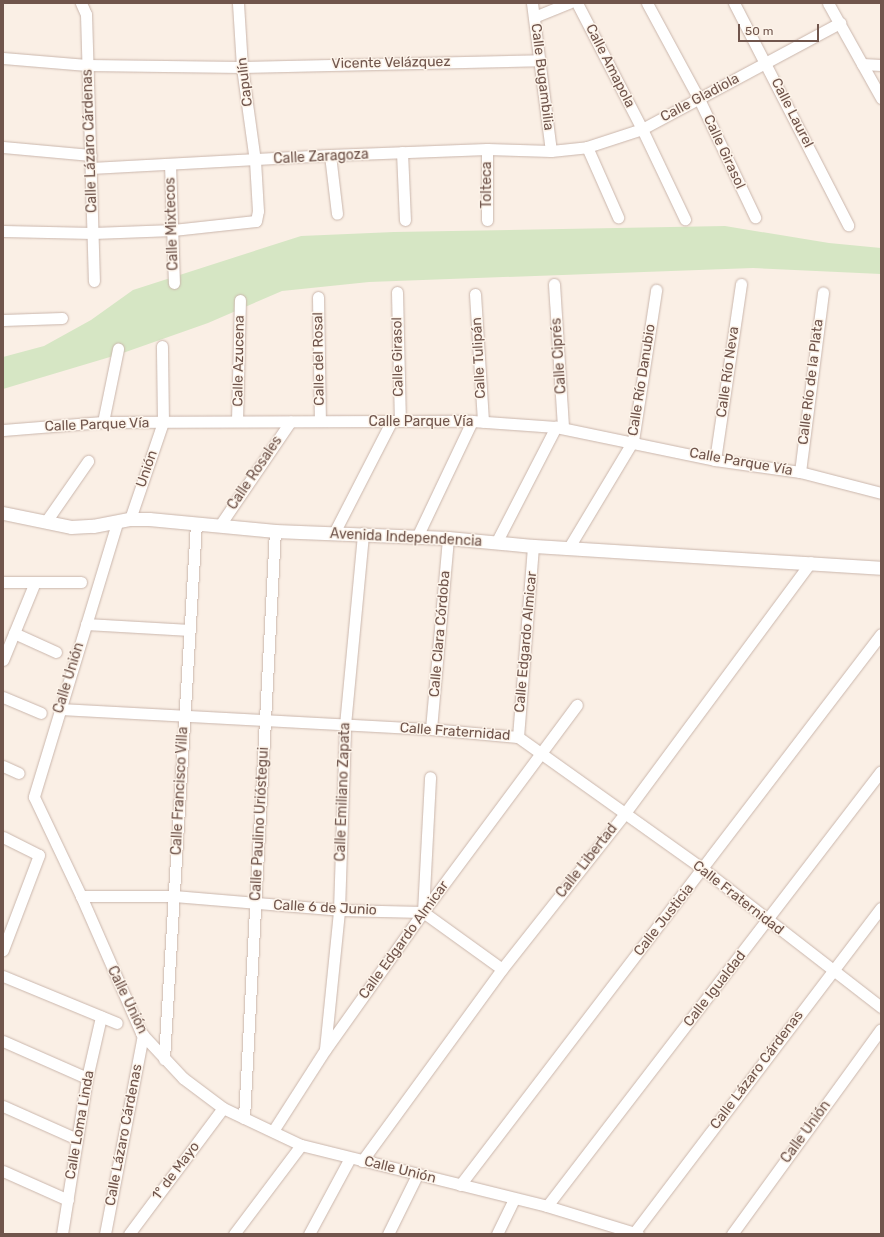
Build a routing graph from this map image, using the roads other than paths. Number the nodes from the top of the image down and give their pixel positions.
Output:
1 (81, 3) edge
2 (238, 3) edge
3 (532, 3) edge
4 (569, 3) edge
5 (577, 3) edge
6 (647, 3) edge
7 (734, 3) edge
8 (828, 3) edge
9 (534, 17) junction
10 (840, 23) junction
11 (3, 58) edge
12 (540, 60) junction
13 (767, 63) junction
14 (862, 64) junction
15 (87, 65) junction
16 (881, 65) edge
17 (242, 67) junction
18 (881, 98) edge
19 (699, 99) junction
20 (642, 129) junction
21 (3, 147) edge
22 (587, 147) junction
23 (487, 149) junction
24 (551, 151) junction
25 (402, 152) junction
26 (91, 155) junction
27 (330, 155) junction
28 (255, 161) junction
29 (170, 164) junction
30 (92, 168) junction
31 (337, 214) dead end
32 (618, 217) dead end
33 (754, 217) dead end
34 (685, 219) dead end
35 (405, 220) dead end
36 (487, 220) dead end
37 (848, 225) dead end
38 (3, 230) edge
39 (173, 230) junction
40 (94, 233) junction
41 (94, 281) dead end
42 (174, 283) dead end
43 (554, 284) dead end
44 (741, 284) dead end
45 (656, 290) dead end
46 (397, 292) dead end
47 (823, 292) dead end
48 (475, 294) dead end
49 (318, 297) dead end
50 (240, 300) dead end
51 (62, 318) dead end
52 (3, 320) edge
53 (162, 346) dead end
54 (118, 349) dead end
55 (238, 421) junction
56 (320, 421) junction
57 (396, 421) junction
58 (477, 421) junction
59 (103, 422) junction
60 (163, 422) junction
61 (290, 422) junction
62 (559, 427) junction
63 (3, 430) edge
64 (633, 441) junction
65 (716, 460) junction
66 (88, 461) dead end
67 (800, 472) junction
68 (881, 493) edge
69 (3, 513) edge
70 (130, 519) junction
71 (47, 520) junction
72 (117, 523) junction
73 (196, 523) junction
74 (220, 525) junction
75 (275, 531) junction
76 (334, 533) junction
77 (363, 533) junction
78 (417, 537) junction
79 (448, 538) junction
80 (496, 543) junction
81 (533, 546) junction
82 (568, 548) junction
83 (811, 562) junction
84 (881, 568) edge
85 (3, 582) edge
86 (35, 582) junction
87 (81, 582) dead end
88 (86, 624) junction
89 (190, 630) junction
90 (14, 633) junction
91 (881, 634) edge
92 (56, 652) dead end
93 (3, 660) edge
94 (3, 697) edge
95 (576, 705) dead end
96 (60, 709) junction
97 (41, 714) dead end
98 (185, 716) junction
99 (265, 721) junction
100 (345, 725) junction
101 (432, 729) junction
102 (518, 737) junction
103 (542, 752) junction
104 (3, 766) edge
105 (881, 772) edge
106 (19, 773) dead end
107 (430, 777) dead end
108 (625, 812) junction
109 (3, 837) edge
110 (703, 869) junction
111 (81, 896) junction
112 (174, 896) junction
113 (256, 903) junction
114 (881, 908) edge
115 (339, 910) junction
116 (423, 912) junction
117 (767, 922) junction
118 (3, 950) edge
119 (502, 969) junction
120 (833, 970) junction
121 (3, 976) edge
122 (881, 1008) edge
123 (101, 1018) junction
124 (117, 1023) dead end
125 (881, 1029) edge
126 (143, 1035) junction
127 (3, 1041) edge
128 (325, 1050) junction
129 (164, 1059) junction
130 (88, 1078) junction
131 (3, 1106) edge
132 (223, 1108) junction
133 (244, 1118) junction
134 (273, 1131) junction
135 (77, 1139) junction
136 (301, 1145) junction
137 (350, 1158) junction
138 (362, 1161) junction
139 (3, 1171) edge
140 (417, 1175) junction
141 (460, 1185) junction
142 (514, 1199) junction
143 (68, 1200) junction
144 (547, 1206) junction
145 (62, 1234) edge
146 (105, 1234) edge
147 (129, 1234) edge
148 (234, 1234) edge
149 (309, 1234) edge
150 (388, 1234) edge
151 (497, 1234) edge
152 (636, 1234) edge
153 (732, 1234) edge

1 - 15 street, Calle Lázaro Cárdenas
2 - 17 street, Capulín
3 - 9 street, Calle Bugambilia
4 - 9 street
5 - 20 street, Calle Amapola
6 - 19 street, Calle Girasol
7 - 13 street, Calle Laurel
8 - 10 street
9 - 12 street, Calle Bugambilia
10 - 13 street, Calle Gladiola
10 - 14 street
11 - 15 street
12 - 17 street, Vicente Velázquez
12 - 24 street, Calle Bugambilia
13 - 19 street, Calle Gladiola
13 - 37 street, Calle Laurel
14 - 16 street
14 - 18 street
15 - 17 street, Vicente Velázquez
15 - 26 street, Calle Lázaro Cárdenas
17 - 28 street, Capulín
19 - 20 street, Calle Gladiola
19 - 33 street, Calle Girasol
20 - 22 street, Calle Gladiola
20 - 34 street, Calle Amapola
21 - 26 street
22 - 24 street, Calle Gladiola
22 - 32 street
23 - 24 street, Calle Zaragoza
23 - 25 street, Calle Zaragoza
23 - 36 street, Tolteca
25 - 27 street, Calle Zaragoza
25 - 35 street
26 - 30 street, Calle Lázaro Cárdenas
27 - 28 street, Calle Zaragoza
27 - 31 street
28 - 29 street, Calle Zaragoza
28 - 39 street, Capulín
29 - 30 street, Calle Zaragoza
29 - 39 street, Calle Mixtecos
30 - 40 street, Calle Lázaro Cárdenas
38 - 40 street
39 - 40 street
39 - 42 street, Calle Mixtecos
40 - 41 street, Calle Lázaro Cárdenas
43 - 62 street, Calle Ciprés
44 - 65 street, Calle Río Neva
45 - 64 street, Calle Río Danubio
46 - 57 street, Calle Girasol
47 - 67 street, Calle Río de la Plata
48 - 58 street, Calle Tulipán
49 - 56 street, Calle del Rosal
50 - 55 street, Calle Azucena
51 - 52 street
53 - 60 street, Unión
54 - 59 street
55 - 60 street, Calle Parque Vía
55 - 61 street, Calle Parque Vía
56 - 57 street, Calle Parque Vía
56 - 61 street, Calle Parque Vía
57 - 58 street, Calle Parque Vía
57 - 76 street, Calle Girasol
58 - 62 street, Calle Parque Vía
58 - 78 street, Calle Tulipán
59 - 60 street, Calle Parque Vía
59 - 63 street, Calle Parque Vía
60 - 70 street, Unión
61 - 74 street, Calle Rosales
62 - 64 street, Calle Parque Vía
62 - 80 street
64 - 65 street, Calle Parque Vía
64 - 82 street, Calle Río Danubio
65 - 67 street, Calle Parque Vía
66 - 71 street
67 - 68 street, Calle Parque Vía
69 - 71 street, Avenida Independencia
70 - 72 street, Avenida Independencia
70 - 73 street, Avenida Independencia
71 - 72 street, Avenida Independencia
72 - 88 street, Calle Unión
73 - 74 street, Avenida Independencia
73 - 89 street, Calle Francisco Villa
74 - 75 street, Avenida Independencia
75 - 76 street, Avenida Independencia
75 - 99 street, Calle Paulino Urióstegui
76 - 77 street, Avenida Independencia
77 - 78 street, Avenida Independencia
77 - 100 street, Calle Emiliano Zapata
78 - 79 street, Avenida Independencia
79 - 80 street, Avenida Independencia
79 - 101 street, Calle Clara Córdoba
80 - 81 street, Avenida Independencia
81 - 82 street, Avenida Independencia
81 - 102 street, Calle Edgardo Almicar
82 - 83 street, Avenida Independencia
83 - 84 street, Avenida Independencia
83 - 108 street, Calle Libertad
85 - 86 street
86 - 87 street
86 - 90 street
88 - 89 street
88 - 96 street, Calle Unión
89 - 98 street, Calle Francisco Villa
90 - 92 street
90 - 93 street
91 - 110 street, Calle Justicia
94 - 97 street
95 - 103 street, Calle Edgardo Almicar
96 - 98 street, Calle Fraternidad
96 - 111 street, Calle Unión
98 - 99 street, Calle Fraternidad
98 - 112 street, Calle Francisco Villa
99 - 100 street, Calle Fraternidad
99 - 113 street, Calle Paulino Urióstegui
100 - 101 street, Calle Fraternidad
100 - 115 street, Calle Emiliano Zapata
101 - 102 street, Calle Fraternidad
102 - 103 street, Calle Fraternidad
103 - 108 street, Calle Fraternidad
103 - 116 street, Calle Edgardo Almicar
104 - 106 street
105 - 117 street, Calle Igualdad
107 - 116 street
108 - 110 street, Calle Fraternidad
108 - 119 street, Calle Libertad
109 - 118 street
110 - 117 street, Calle Fraternidad
110 - 141 street, Calle Justicia
111 - 112 street, Calle 6 de Junio
111 - 126 street, Calle Unión
112 - 113 street, Calle 6 de Junio
112 - 129 street, Calle Francisco Villa
113 - 115 street, Calle 6 de Junio
113 - 133 street, Calle Paulino Urióstegui
114 - 120 street, Calle Lázaro Cárdenas
115 - 116 street, Calle 6 de Junio
115 - 128 street, Calle Emiliano Zapata
116 - 119 street
116 - 128 street, Calle Edgardo Almicar
117 - 120 street, Calle Fraternidad
117 - 144 street, Calle Igualdad
119 - 138 street, Calle Libertad
120 - 122 street, Calle Fraternidad
120 - 152 street, Calle Lázaro Cárdenas
121 - 123 street
123 - 124 street
123 - 130 street, Calle Loma Linda
125 - 153 street, Calle Unión
126 - 129 street, Calle Unión
126 - 146 street, Calle Lázaro Cárdenas
127 - 130 street
128 - 134 street, Calle Edgardo Almicar
129 - 132 street, Calle Unión
130 - 135 street, Calle Loma Linda
131 - 135 street
132 - 133 street, Calle Unión
132 - 147 street, 1° de Mayo
133 - 134 street, Calle Unión
134 - 136 street, Calle Unión
135 - 143 street, Calle Loma Linda
136 - 137 street, Calle Unión
136 - 148 street
137 - 138 street, Calle Unión
137 - 149 street
138 - 140 street, Calle Unión
139 - 143 street
140 - 141 street, Calle Unión
140 - 150 street
141 - 142 street, Calle Unión
142 - 144 street, Calle Unión
142 - 151 street
143 - 145 street, Calle Loma Linda
144 - 152 street, Calle Unión

